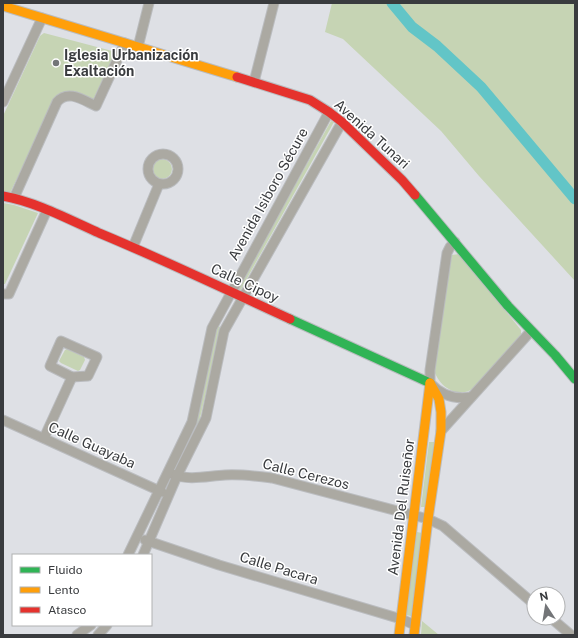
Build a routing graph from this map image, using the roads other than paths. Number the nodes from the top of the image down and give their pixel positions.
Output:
1 (149, 3) edge
2 (274, 3) edge
3 (4, 5) edge
4 (42, 18) junction
5 (125, 43) junction
6 (138, 47) junction
7 (254, 82) junction
8 (3, 102) edge
9 (329, 112) junction
10 (342, 122) junction
11 (159, 184) dead end
12 (3, 196) edge
13 (14, 198) junction
14 (47, 210) junction
15 (455, 242) junction
16 (133, 247) junction
17 (231, 292) junction
18 (3, 294) edge
19 (242, 298) junction
20 (531, 331) junction
21 (72, 376) junction
22 (575, 379) edge
23 (430, 383) junction
24 (471, 397) junction
25 (3, 420) edge
26 (441, 431) junction
27 (44, 438) junction
28 (167, 472) junction
29 (177, 476) junction
30 (158, 490) junction
31 (169, 495) junction
32 (414, 516) junction
33 (428, 519) junction
34 (136, 537) junction
35 (149, 542) junction
36 (128, 554) edge
37 (143, 554) edge
38 (526, 597) edge
39 (400, 619) junction
40 (415, 625) junction
41 (90, 626) edge
42 (106, 626) edge
43 (560, 626) edge
44 (77, 635) edge
45 (98, 635) edge
46 (399, 635) edge
47 (414, 635) edge
48 (571, 635) edge

1 - 6 street
2 - 7 street
3 - 4 main road, Avenida Tunari
4 - 5 main road, Avenida Tunari
4 - 8 street
5 - 6 main road, Avenida Tunari
5 - 13 street
6 - 7 main road, Avenida Tunari
7 - 9 main road, Avenida Tunari
9 - 10 main road, Avenida Tunari
9 - 17 street, Avenida Isiboro Sécure
10 - 15 main road, Avenida Tunari
10 - 19 street, Avenida Isiboro Sécure
11 - 16 street
12 - 13 main road, Calle Cipoy
13 - 14 main road, Calle Cipoy
14 - 16 main road, Calle Cipoy
14 - 18 street
15 - 20 main road, Avenida Tunari
15 - 23 street, Avenida Del Ruiseñor
16 - 17 main road, Calle Cipoy
17 - 19 main road, Calle Cipoy
17 - 28 street, Avenida Isiboro Sécure
19 - 23 main road, Calle Cipoy
19 - 29 street, Avenida Isiboro Sécure
20 - 22 main road, Avenida Tunari
20 - 24 street
21 - 21 street
21 - 27 street
23 - 24 street, Calle Cipoy
23 - 26 main road, Avenida Del Ruiseñor
23 - 32 main road, Avenida Del Ruiseñor
24 - 26 street
25 - 27 street, Calle Guayaba
26 - 33 main road, Avenida Del Ruiseñor
27 - 30 street, Calle Guayaba
28 - 29 street, Calle Cerezos
28 - 30 street, Avenida Isiboro Sécure
29 - 31 street, Avenida Isiboro Sécure
29 - 32 street, Calle Cerezos
30 - 31 street, Calle Guayaba
30 - 34 street, Avenida Isiboro Sécure
31 - 35 street, Avenida Isiboro Sécure
32 - 33 street, Calle Cerezos
32 - 39 main road, Avenida Del Ruiseñor
33 - 38 street, Calle Cerezos
33 - 40 main road, Avenida Del Ruiseñor
34 - 35 street, Calle Pacara
34 - 36 street, Avenida Isiboro Sécure
35 - 37 street, Avenida Isiboro Sécure
35 - 39 street, Calle Pacara
39 - 40 street, Calle Pacara
39 - 46 main road, Avenida Del Ruiseñor
40 - 47 main road, Avenida Del Ruiseñor
41 - 44 street
42 - 45 street
43 - 48 street

